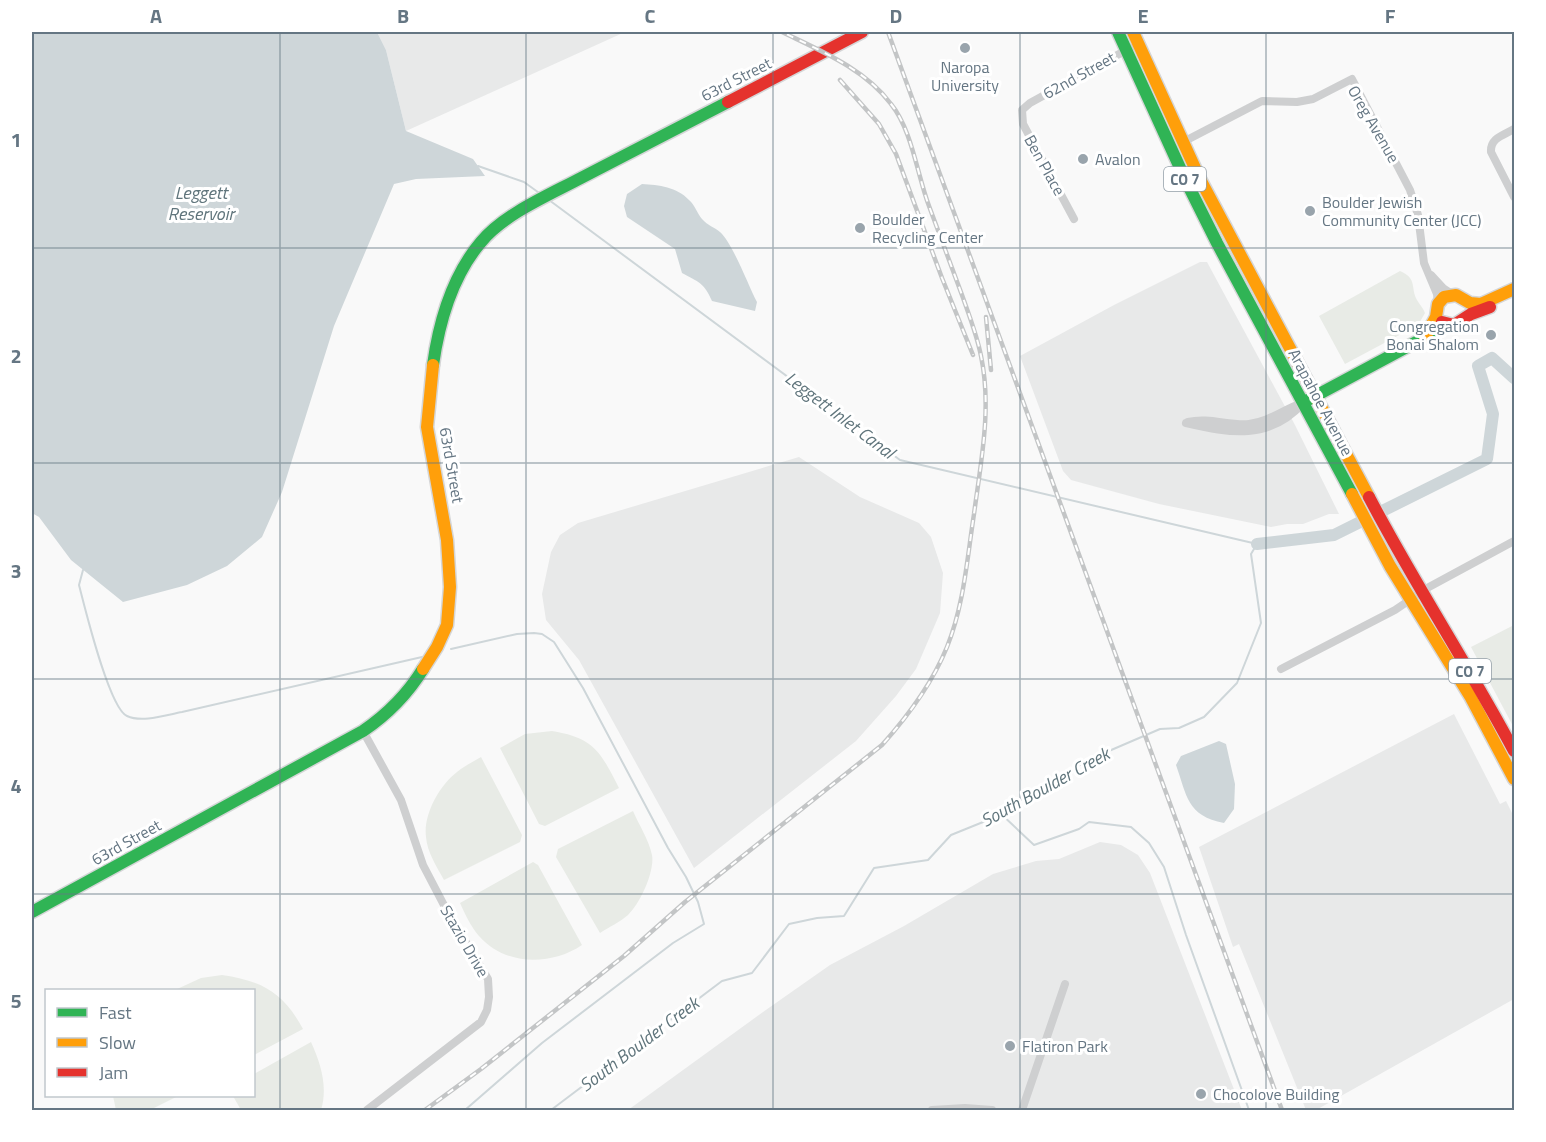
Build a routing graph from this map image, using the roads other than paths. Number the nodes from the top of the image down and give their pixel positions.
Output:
1 (862, 32) edge
2 (1118, 32) edge
3 (1133, 32) edge
4 (1139, 44) junction
5 (1127, 50) junction
6 (1022, 110) joint
7 (1515, 129) edge
8 (1183, 142) junction
9 (1515, 197) edge
10 (1074, 219) dead end
11 (1427, 271) junction
12 (1515, 291) edge
13 (1458, 296) junction
14 (1437, 308) junction
15 (1467, 317) junction
16 (1448, 326) junction
17 (1422, 340) junction
18 (1315, 396) junction
19 (1303, 403) junction
20 (1515, 542) edge
21 (1421, 593) junction
22 (1410, 601) junction
23 (1281, 669) dead end
24 (363, 731) junction
25 (1515, 752) edge
26 (1515, 779) edge
27 (32, 912) edge
28 (1065, 984) dead end
29 (367, 1110) edge
30 (932, 1110) edge
31 (992, 1110) edge
32 (1022, 1110) edge

1 - 24 street, 63rd Street
2 - 5 street, Arapahoe Avenue / CO 7
3 - 4 street, Arapahoe Avenue / CO 7
4 - 5 street, 62nd Street
4 - 8 street, Arapahoe Avenue / CO 7
5 - 6 street, 62nd Street
5 - 19 street, Arapahoe Avenue / CO 7
6 - 10 street, Ben Place
7 - 9 street
8 - 11 street, Oreg Avenue
8 - 18 street, Arapahoe Avenue / CO 7
11 - 13 street
11 - 14 street
12 - 13 street
12 - 15 street
13 - 14 street
13 - 15 street
14 - 16 street
14 - 17 street
15 - 16 street
16 - 17 street
17 - 18 street
18 - 19 street
18 - 21 street, Arapahoe Avenue / CO 7
19 - 19 street
19 - 22 street, Arapahoe Avenue / CO 7
20 - 21 street
21 - 22 street
21 - 25 street, Arapahoe Avenue / CO 7
22 - 23 street
22 - 26 street, Arapahoe Avenue / CO 7
24 - 27 street, 63rd Street
24 - 29 street, Stazio Drive
28 - 32 street
30 - 31 street

